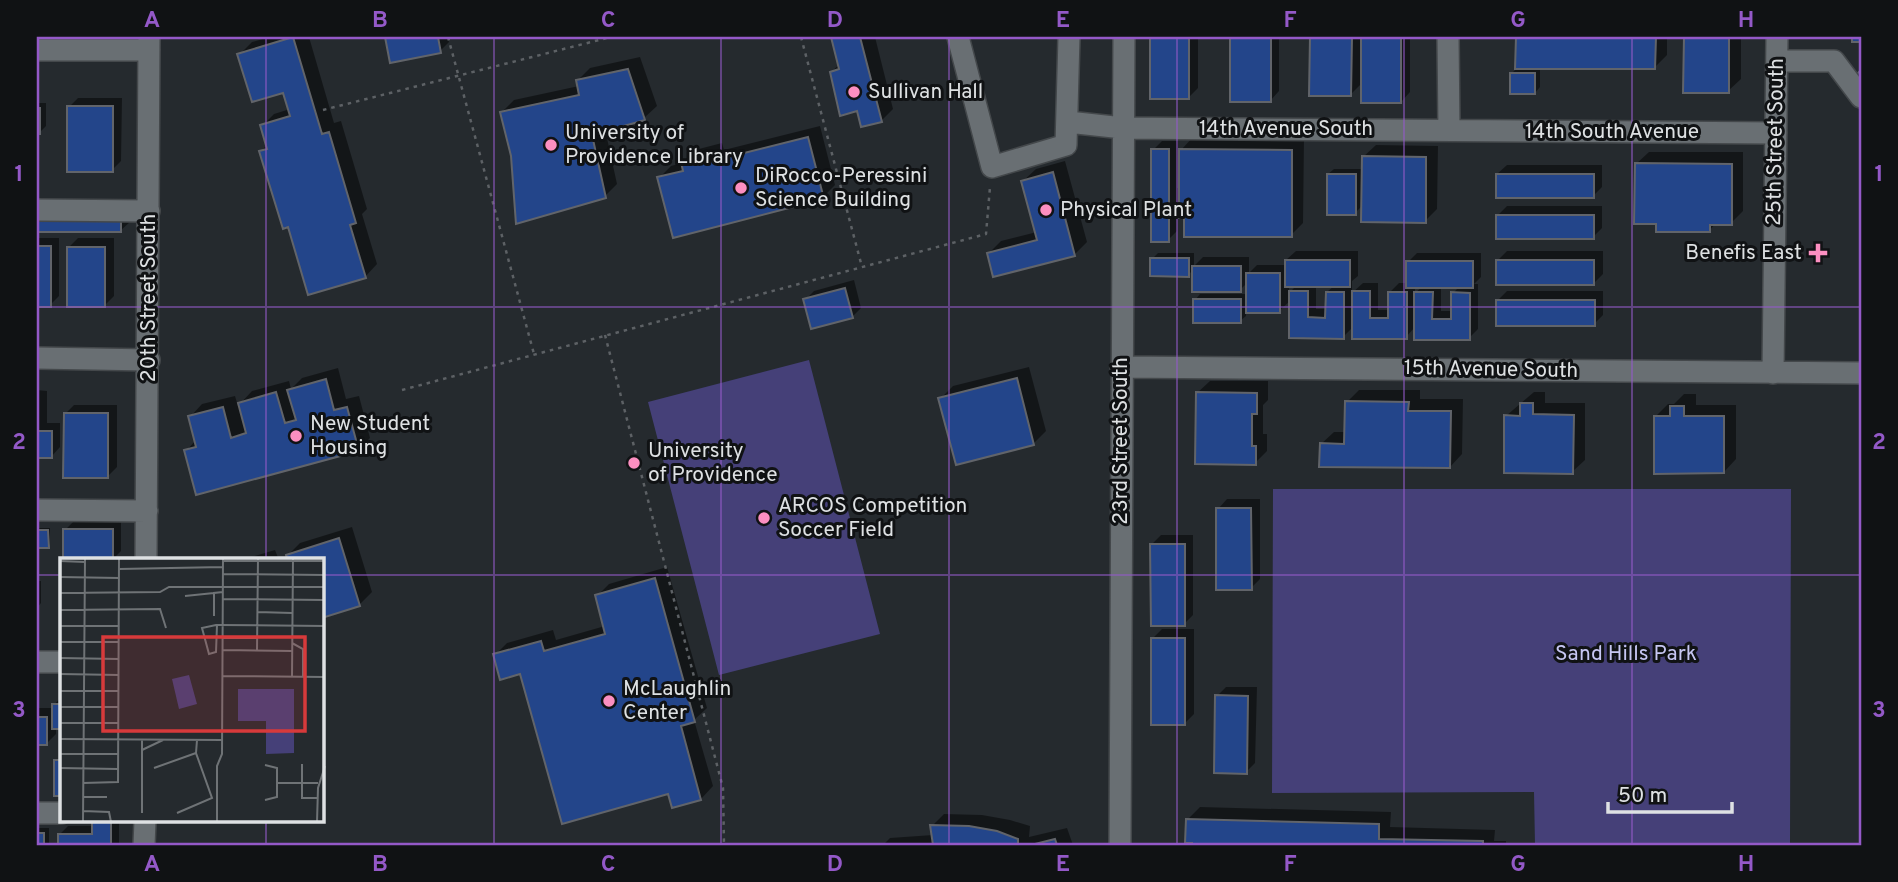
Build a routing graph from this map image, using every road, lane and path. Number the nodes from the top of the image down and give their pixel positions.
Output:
1 (448, 37) edge
2 (611, 37) edge
3 (801, 37) edge
4 (958, 37) edge
5 (1069, 37) edge
6 (1124, 37) edge
7 (1448, 37) edge
8 (1777, 37) edge
9 (149, 43) edge
10 (37, 50) edge
11 (1777, 61) junction
12 (458, 76) junction
13 (1861, 97) edge
14 (323, 110) dead end
15 (1068, 122) junction
16 (1123, 128) junction
17 (1448, 130) junction
18 (1776, 133) junction
19 (992, 167) junction
20 (37, 210) edge
21 (149, 211) junction
22 (862, 267) junction
23 (605, 335) junction
24 (534, 355) junction
25 (37, 358) edge
26 (149, 360) junction
27 (1121, 367) junction
28 (1773, 373) junction
29 (1861, 373) edge
30 (402, 390) dead end
31 (37, 510) edge
32 (147, 511) junction
33 (146, 558) edge
34 (37, 662) edge
35 (60, 662) edge
36 (37, 813) edge
37 (60, 813) edge
38 (145, 822) edge
39 (144, 845) edge
40 (724, 845) edge
41 (1120, 845) edge

1 - 12 path
2 - 12 path
3 - 22 path
4 - 19 street
5 - 15 street
6 - 16 street, 23rd Street South
7 - 17 street
8 - 11 street, 25th Street South
9 - 10 street
9 - 21 street, 20th Street South
11 - 13 street
11 - 18 street, 25th Street South
12 - 14 path
12 - 24 path
15 - 16 street, 14th Avenue South
15 - 19 street
16 - 17 street, 14th Avenue South
16 - 27 street, 23rd Street South
17 - 18 street, 14th South Avenue
18 - 28 street, 25th Street South
19 - 22 path
20 - 21 street
21 - 26 street, 20th Street South
22 - 23 path
23 - 24 path
23 - 40 path
24 - 30 path
25 - 26 street
26 - 32 street, 20th Street South
27 - 28 street, 15th Avenue South
27 - 41 street, 23rd Street South
28 - 29 street, 15th Avenue South
31 - 32 street
32 - 33 street, 20th Street South
34 - 35 street
36 - 37 street
38 - 39 street

